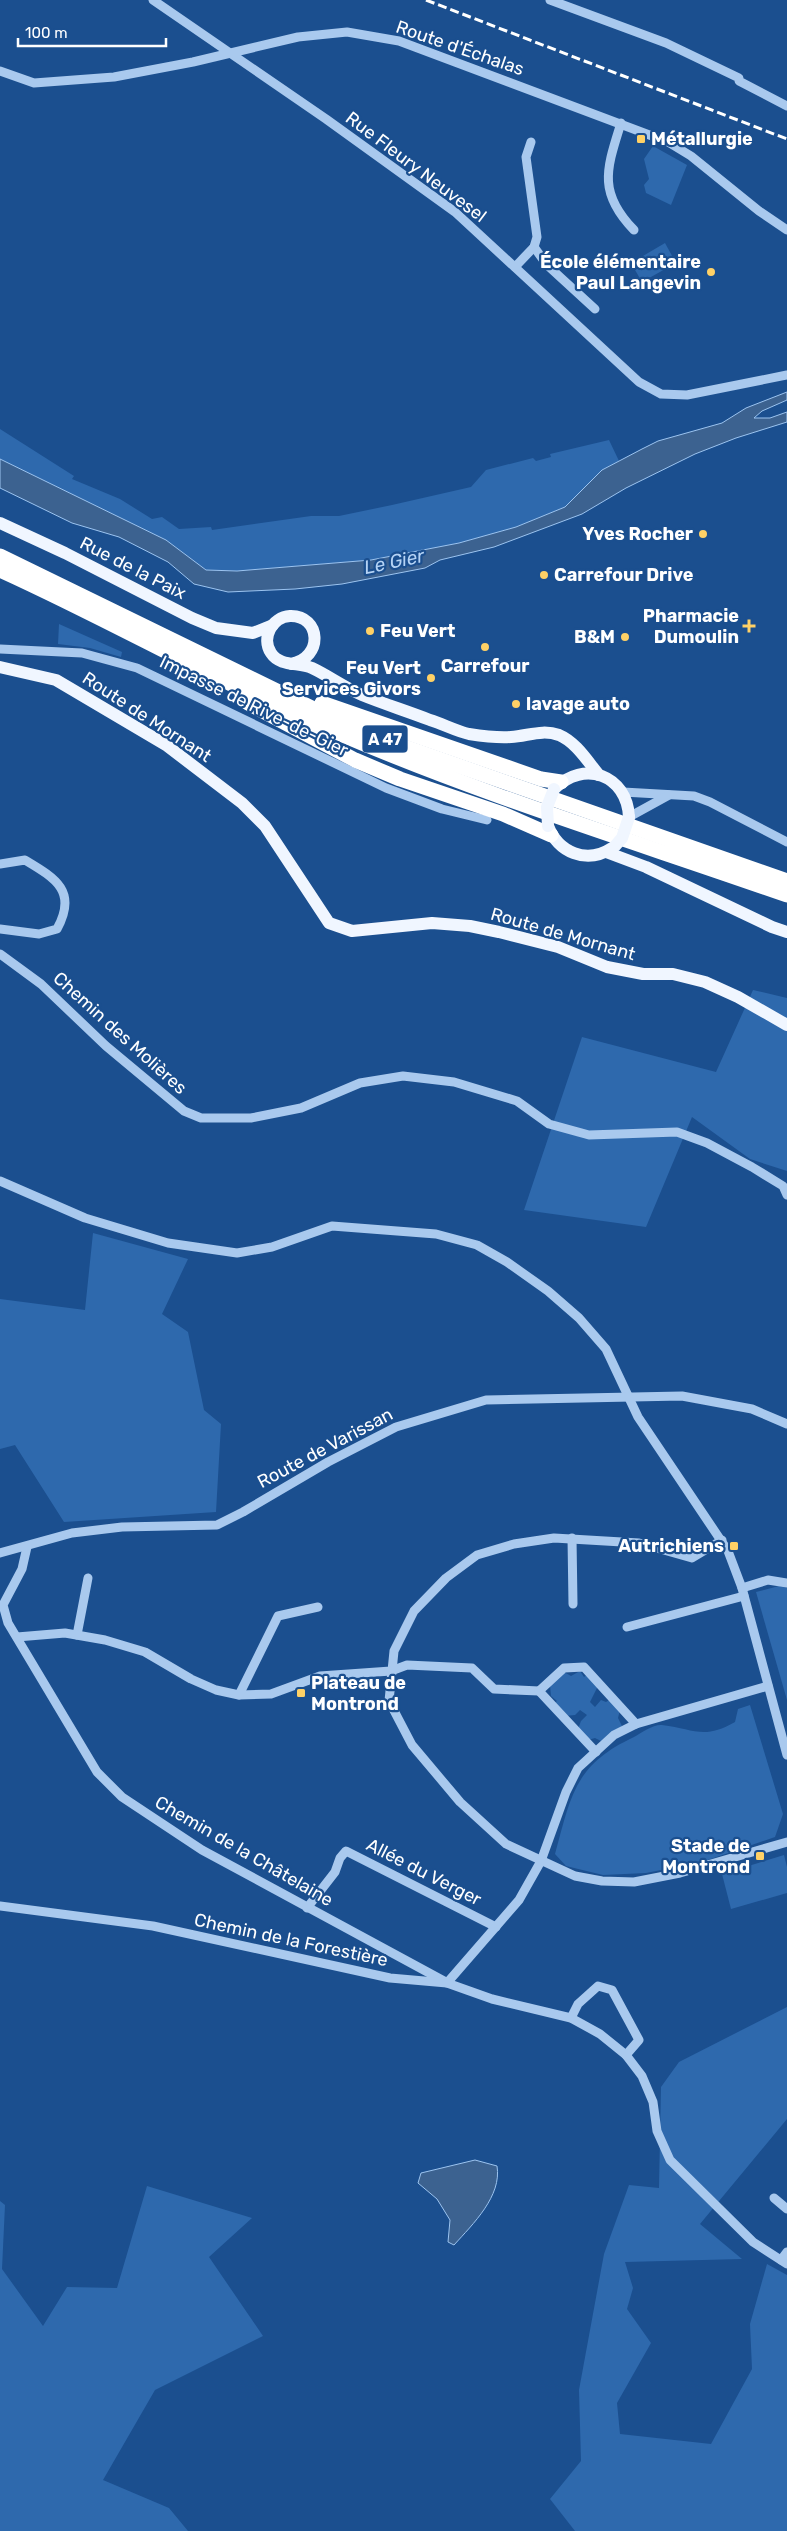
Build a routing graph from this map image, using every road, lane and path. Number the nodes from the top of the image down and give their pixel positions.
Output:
1 (153, 0) edge
2 (550, 0) edge
3 (230, 54) junction
4 (0, 71) edge
5 (787, 106) edge
6 (621, 123) junction
7 (531, 142) dead end
8 (634, 230) dead end
9 (787, 230) edge
10 (534, 247) junction
11 (515, 268) junction
12 (596, 309) dead end
13 (787, 375) edge
14 (0, 523) edge
15 (0, 556) edge
16 (0, 570) edge
17 (273, 625) junction
18 (253, 633) junction
19 (268, 645) junction
20 (314, 647) junction
21 (0, 649) edge
22 (189, 662) junction
23 (291, 664) junction
24 (0, 667) edge
25 (241, 674) junction
26 (329, 676) junction
27 (576, 748) junction
28 (599, 775) junction
29 (561, 783) junction
30 (623, 792) junction
31 (670, 794) junction
32 (629, 817) junction
33 (487, 820) dead end
34 (549, 830) junction
35 (787, 842) edge
36 (615, 845) junction
37 (0, 864) edge
38 (646, 867) junction
39 (787, 881) edge
40 (787, 895) edge
41 (0, 929) edge
42 (787, 932) edge
43 (0, 954) edge
44 (787, 1026) edge
45 (0, 1181) edge
46 (787, 1195) edge
47 (627, 1396) junction
48 (787, 1424) edge
49 (572, 1538) junction
50 (722, 1540) junction
51 (27, 1547) junction
52 (0, 1553) edge
53 (88, 1578) dead end
54 (787, 1583) edge
55 (743, 1592) junction
56 (573, 1604) dead end
57 (318, 1607) dead end
58 (627, 1627) dead end
59 (77, 1635) junction
60 (17, 1637) junction
61 (391, 1671) junction
62 (768, 1686) junction
63 (539, 1691) junction
64 (239, 1695) junction
65 (636, 1724) junction
66 (596, 1752) junction
67 (787, 1755) edge
68 (787, 1842) edge
69 (541, 1861) junction
70 (0, 1906) edge
71 (307, 1908) junction
72 (496, 1927) junction
73 (447, 1983) junction
74 (571, 2018) junction
75 (626, 2055) junction
76 (774, 2198) dead end
77 (787, 2209) edge
78 (787, 2252) edge
79 (784, 2262) edge

1 - 3 street, Rue Fleury Neuvesel
2 - 5 street
3 - 4 street, Route d'Échalas
3 - 6 street, Route d'Échalas
3 - 11 street, Rue Fleury Neuvesel
6 - 8 street
6 - 9 street, Route d'Échalas
7 - 10 street
10 - 11 street
10 - 12 street
11 - 13 street, Rue Fleury Neuvesel
14 - 18 main road, Rue de la Paix
15 - 25 highway, A 47
16 - 22 highway, A 47
17 - 18 main road, Rue de la Paix
17 - 19 main road
17 - 20 main road
18 - 19 main road
19 - 23 main road
20 - 23 main road
20 - 26 main road
21 - 33 street, Impasse de Rive-de-Gier
22 - 34 highway
22 - 40 highway, A 47
23 - 26 main road
24 - 44 main road, Route de Mornant
25 - 29 highway
25 - 39 highway, A 47
26 - 27 main road
27 - 28 main road
27 - 29 main road
28 - 29 main road
28 - 30 main road
29 - 34 main road, bridge
30 - 31 street
30 - 32 main road
31 - 32 street
31 - 35 street
32 - 36 main road, bridge
34 - 36 main road
36 - 38 main road
36 - 38 main road
37 - 41 street
38 - 42 main road
43 - 46 street, Chemin des Molières
45 - 47 street
47 - 48 street, Route de Varissan
47 - 50 street
47 - 51 street, Route de Varissan
49 - 50 street
49 - 56 street
49 - 61 street
50 - 55 street
51 - 52 street, Route de Varissan
51 - 60 street, Chemin de la Châtelaine
53 - 59 street
54 - 55 street
55 - 58 street
55 - 62 street
57 - 64 street
59 - 60 street
59 - 64 street
60 - 71 street, Chemin de la Châtelaine
61 - 63 street
61 - 64 street
61 - 69 street
62 - 65 street
62 - 67 street
63 - 65 street
63 - 66 street
65 - 66 street
66 - 69 street
68 - 69 street
69 - 72 street
70 - 73 street, Chemin de la Forestière
71 - 72 street, Allée du Verger
71 - 73 street, Chemin de la Châtelaine
72 - 73 street
73 - 74 street, Chemin de la Forestière
74 - 75 street, Chemin de la Forestière
74 - 75 street
75 - 79 street, Chemin de la Forestière
76 - 77 street
78 - 79 street

